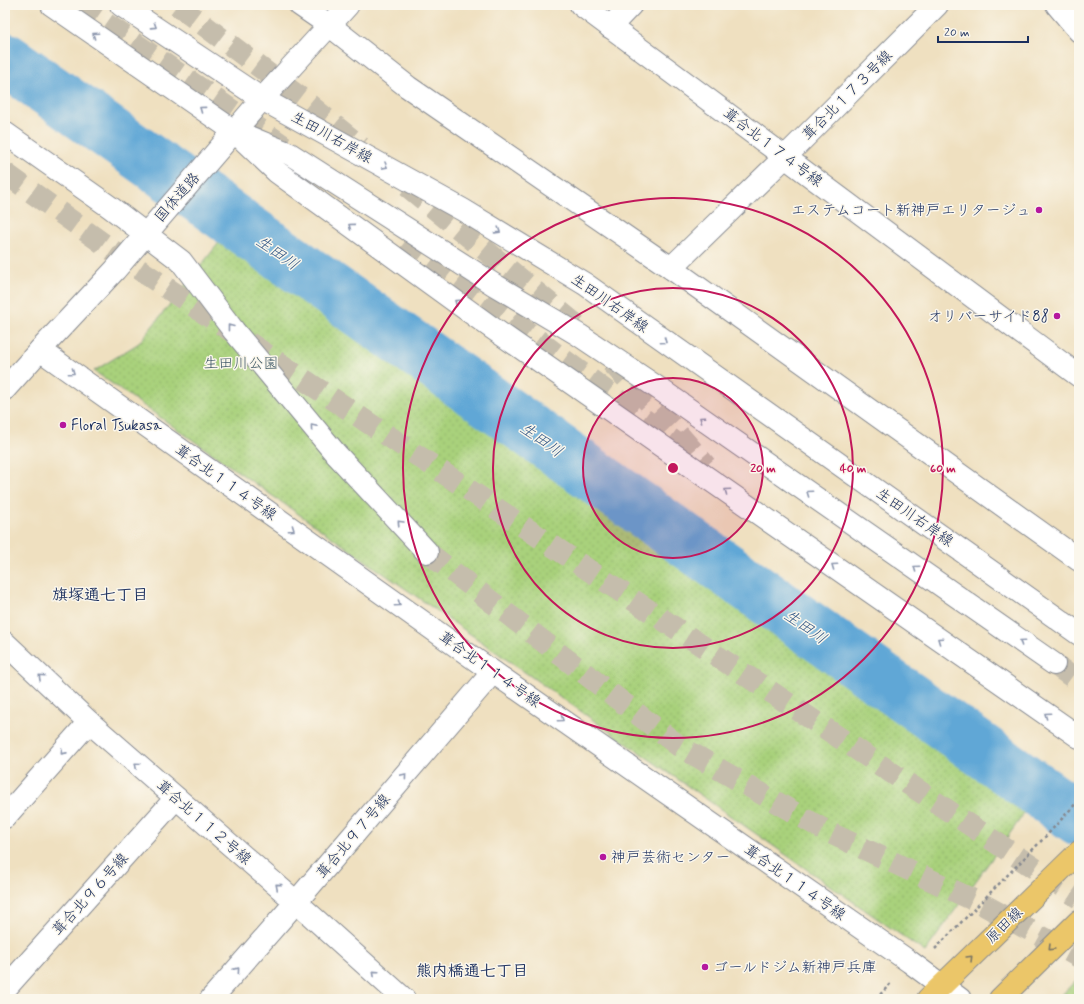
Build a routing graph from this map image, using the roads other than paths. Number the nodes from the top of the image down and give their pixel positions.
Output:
1 (52, 5) edge
2 (121, 5) edge
3 (300, 5) edge
4 (348, 5) edge
5 (581, 5) edge
6 (630, 5) edge
7 (937, 5) edge
8 (1057, 5) edge
9 (329, 25) junction
10 (610, 27) junction
11 (1079, 31) edge
12 (262, 99) junction
13 (234, 131) junction
14 (5, 133) edge
15 (785, 157) junction
16 (145, 234) junction
17 (670, 268) junction
18 (40, 350) junction
19 (1079, 376) edge
20 (5, 389) edge
21 (427, 552) tunnel mouth
22 (1079, 560) edge
23 (1079, 634) edge
24 (5, 643) edge
25 (1054, 664) tunnel mouth
26 (493, 672) junction
27 (89, 722) junction
28 (1079, 737) edge
29 (176, 798) junction
30 (5, 817) edge
31 (1074, 856) edge
32 (296, 902) junction
33 (1079, 921) edge
34 (5, 989) edge
35 (935, 992) edge
36 (211, 999) edge
37 (404, 999) edge
38 (960, 999) edge
39 (1000, 999) edge

13 -> 1 street
2 -> 12 street, 生田川右岸線
3 - 9 street
4 - 9 street, 国体道路
5 - 10 street, 葺合北１７４号線
6 - 10 street
7 - 15 street, 葺合北１７３号線
8 - 11 street
9 - 12 street, 国体道路
9 - 17 street
10 - 15 street, 葺合北１７４号線
12 - 13 street, 国体道路
12 -> 23 street, 生田川右岸線
13 - 16 street, 国体道路
25 -> 13 street
28 -> 13 street
14 - 16 street
15 - 17 street, 葺合北１７３号線
15 - 19 street, 葺合北１７４号線
16 - 18 street, 国体道路
21 -> 16 street
17 - 22 street
18 - 20 street, 国体道路
18 -> 26 street, 葺合北１１４号線
27 -> 24 street, 葺合北１１２号線
32 -> 26 street, 葺合北９７号線
26 -> 35 street, 葺合北１１４号線
29 -> 27 street, 葺合北１１２号線
27 -> 30 street
32 -> 29 street, 葺合北１１２号線
29 - 34 street, 葺合北９６号線
35 -> 31 main road, 原田線
36 -> 32 street, 葺合北９７号線
37 -> 32 street, 葺合北１１２号線
33 -> 39 main road
35 - 38 street, 葺合北１１４号線

